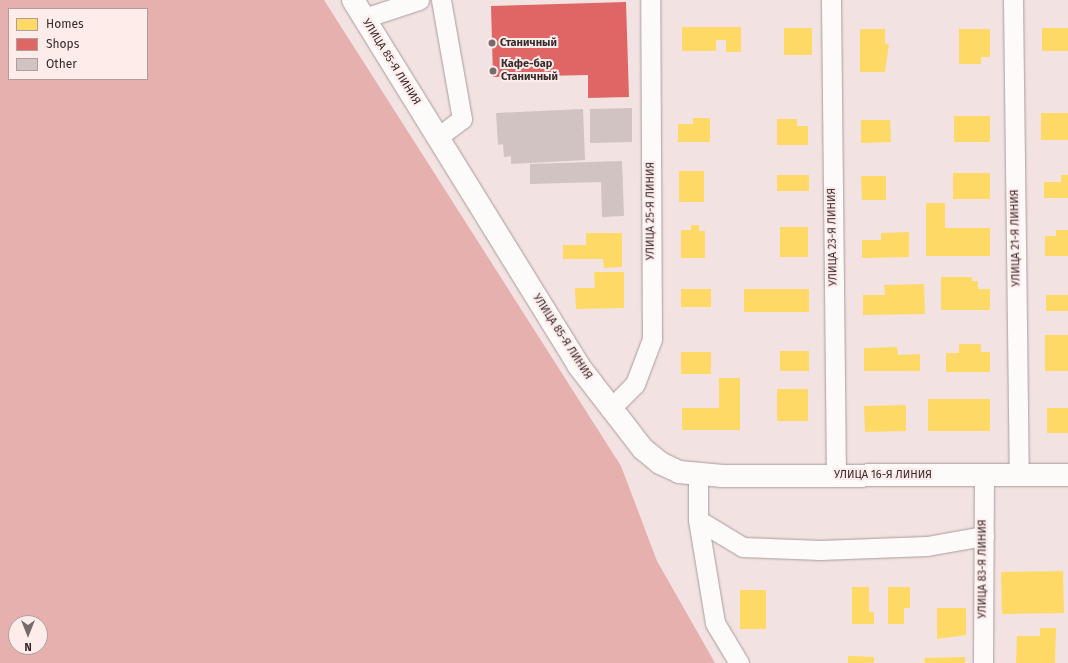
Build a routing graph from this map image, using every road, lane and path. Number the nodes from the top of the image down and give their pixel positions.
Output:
1 (419, 0) edge
2 (441, 0) edge
3 (650, 0) edge
4 (831, 0) edge
5 (1013, 0) edge
6 (359, 9) edge
7 (438, 137) junction
8 (610, 409) junction
9 (698, 474) junction
10 (836, 474) junction
11 (984, 475) junction
12 (1019, 475) junction
13 (1068, 475) edge
14 (698, 520) junction
15 (984, 536) junction
16 (738, 663) edge
17 (983, 663) edge

1 - 6 street
2 - 7 street
3 - 8 street, УЛИЦА 25-Я ЛИНИЯ
4 - 10 street, УЛИЦА 23-Я ЛИНИЯ
5 - 12 street, УЛИЦА 21-Я ЛИНИЯ
6 - 7 main road, УЛИЦА 85-Я ЛИНИЯ
7 - 8 main road, УЛИЦА 85-Я ЛИНИЯ
8 - 9 main road, УЛИЦА 85-Я ЛИНИЯ
9 - 10 main road, УЛИЦА 16-Я ЛИНИЯ
9 - 14 street
10 - 11 main road, УЛИЦА 16-Я ЛИНИЯ
11 - 12 main road, УЛИЦА 16-Я ЛИНИЯ
11 - 15 street, УЛИЦА 83-Я ЛИНИЯ
12 - 13 main road, УЛИЦА 16-Я ЛИНИЯ
14 - 15 street
14 - 16 street
15 - 17 street, УЛИЦА 83-Я ЛИНИЯ

